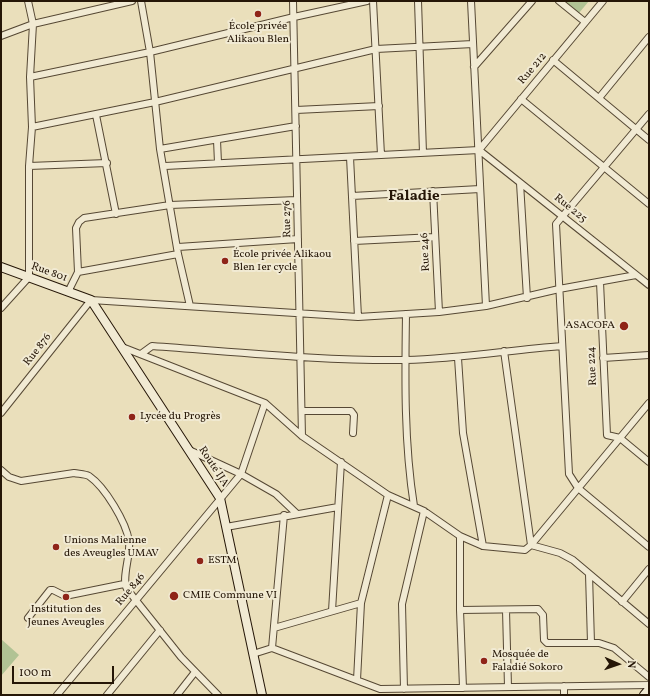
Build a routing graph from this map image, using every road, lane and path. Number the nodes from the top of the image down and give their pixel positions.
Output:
1 (28, 1) edge
2 (132, 1) edge
3 (141, 1) edge
4 (293, 1) edge
5 (367, 1) edge
6 (374, 1) edge
7 (418, 1) edge
8 (471, 1) edge
9 (532, 1) edge
10 (559, 1) edge
11 (603, 1) edge
12 (294, 16) junction
13 (585, 22) junction
14 (33, 24) junction
15 (1, 36) edge
16 (649, 37) edge
17 (473, 44) junction
18 (420, 46) junction
19 (376, 49) junction
20 (150, 52) junction
21 (553, 60) junction
22 (474, 67) junction
23 (295, 68) junction
24 (30, 77) junction
25 (599, 98) junction
26 (521, 99) junction
27 (156, 102) junction
28 (379, 106) junction
29 (296, 110) junction
30 (649, 114) edge
31 (96, 115) junction
32 (296, 126) junction
33 (32, 127) junction
34 (636, 129) junction
35 (217, 140) junction
36 (649, 140) edge
37 (160, 149) junction
38 (479, 150) junction
39 (423, 153) junction
40 (381, 155) junction
41 (350, 157) junction
42 (297, 159) junction
43 (107, 163) junction
44 (218, 163) junction
45 (29, 166) junction
46 (165, 166) junction
47 (604, 167) junction
48 (520, 182) junction
49 (480, 189) junction
50 (433, 191) junction
51 (352, 196) junction
52 (298, 200) junction
53 (649, 204) edge
54 (170, 205) junction
55 (116, 214) junction
56 (563, 216) junction
57 (435, 237) junction
58 (298, 240) junction
59 (354, 241) junction
60 (178, 247) junction
61 (178, 254) junction
62 (1, 267) edge
63 (78, 272) junction
64 (636, 275) junction
65 (649, 275) edge
66 (29, 278) junction
67 (600, 282) junction
68 (647, 283) edge
69 (559, 289) junction
70 (68, 292) junction
71 (526, 298) junction
72 (90, 300) junction
73 (190, 306) junction
74 (486, 306) junction
75 (1, 308) edge
76 (300, 312) junction
77 (439, 312) junction
78 (406, 314) junction
79 (358, 317) junction
80 (120, 346) junction
81 (562, 346) junction
82 (504, 351) junction
83 (141, 354) junction
84 (649, 355) edge
85 (301, 357) junction
86 (458, 358) junction
87 (603, 358) junction
88 (405, 360) junction
89 (265, 403) junction
90 (649, 403) edge
91 (302, 411) junction
92 (1, 413) edge
93 (353, 433) dead end
94 (302, 436) junction
95 (620, 438) junction
96 (188, 450) junction
97 (341, 462) junction
98 (649, 462) edge
99 (1, 470) edge
100 (241, 474) junction
101 (578, 488) junction
102 (388, 495) junction
103 (220, 498) junction
104 (414, 506) junction
105 (338, 507) junction
106 (424, 511) junction
107 (296, 513) junction
108 (284, 516) junction
109 (226, 527) junction
110 (460, 536) junction
111 (531, 545) junction
112 (482, 546) junction
113 (649, 548) edge
114 (649, 569) edge
115 (589, 574) junction
116 (124, 584) junction
117 (136, 599) junction
118 (622, 602) junction
119 (361, 603) junction
120 (460, 610) junction
121 (506, 610) junction
122 (332, 611) junction
123 (28, 618) dead end
124 (649, 624) edge
125 (274, 628) junction
126 (160, 630) junction
127 (591, 643) junction
128 (272, 648) junction
129 (253, 654) junction
130 (195, 672) junction
131 (649, 677) edge
132 (357, 680) junction
133 (649, 685) edge
134 (564, 686) junction
135 (511, 687) junction
136 (463, 688) junction
137 (404, 689) junction
138 (649, 689) edge
139 (380, 692) edge
140 (57, 695) edge
141 (107, 695) edge
142 (176, 695) edge
143 (218, 695) edge
144 (262, 695) edge
145 (514, 695) edge
146 (564, 695) edge
147 (644, 695) edge

1 - 14 street
2 - 14 street
3 - 20 street
4 - 12 street, Rue 276
5 - 12 street
6 - 19 street
7 - 18 street
8 - 17 street
9 - 22 street
10 - 13 street
11 - 13 street, Rue 212
12 - 20 street
12 - 23 street, Rue 276
13 - 21 street, Rue 212
14 - 15 street
14 - 24 street
16 - 25 street
17 - 18 street
17 - 22 street
18 - 19 street
18 - 39 street
19 - 23 street
19 - 28 street
20 - 24 street
20 - 27 street
21 - 25 street
21 - 26 street, Rue 212
22 - 38 street
23 - 27 street
23 - 29 street, Rue 276
24 - 33 street
25 - 34 street
26 - 38 street, Rue 212
26 - 47 street
27 - 31 street
27 - 37 street
28 - 29 street
28 - 40 street
29 - 32 street, Rue 276
30 - 34 street
31 - 33 street
31 - 43 street
32 - 35 street
32 - 42 street, Rue 276
33 - 45 street
34 - 36 street
34 - 47 street
35 - 37 street
35 - 44 street
37 - 46 street
38 - 39 street
38 - 48 street, Rue 225
38 - 49 street
39 - 40 street
40 - 41 street
41 - 42 street
41 - 51 street
42 - 44 street
42 - 52 street, Rue 276
43 - 45 street
43 - 55 street
44 - 46 street
45 - 66 street
46 - 54 street
47 - 53 street
47 - 56 street
48 - 56 street, Rue 225
48 - 71 street
49 - 50 street
49 - 74 street
50 - 51 street
50 - 57 street, Rue 246
51 - 59 street
52 - 54 street
52 - 58 street, Rue 276
54 - 55 street
54 - 60 street
55 - 63 street
56 - 64 street, Rue 225
56 - 69 street
57 - 59 street
57 - 77 street, Rue 246
58 - 60 street
58 - 76 street, Rue 276
59 - 79 street
60 - 61 street
61 - 63 street
61 - 73 street
62 - 66 street, Rue 801
63 - 70 street
64 - 67 street
64 - 68 street, Rue 225
65 - 68 street
66 - 70 street, Rue 801
66 - 75 street
67 - 69 street
67 - 87 street, Rue 224
69 - 71 street
69 - 81 street
70 - 72 street, Rue 801
71 - 74 street
72 - 73 street
72 - 80 street, Route IJA
72 - 92 street, Rue 876
73 - 76 street
74 - 77 street
76 - 79 street
76 - 85 street, Rue 276
77 - 78 street
78 - 79 street
78 - 88 street
80 - 83 street
80 - 96 street, Route IJA
81 - 82 street
81 - 101 street
82 - 86 street
82 - 111 street
83 - 85 street
83 - 89 street
84 - 87 street
85 - 88 street
85 - 91 street, Rue 276
86 - 88 street
86 - 112 street
87 - 95 street, Rue 224
88 - 104 street
89 - 94 street
89 - 100 street
90 - 95 street
91 - 93 street
91 - 94 street, Rue 276
94 - 97 street
95 - 98 street
95 - 101 street
96 - 100 street
96 - 103 street, Route IJA
97 - 102 street
97 - 105 street
99 - 116 street
100 - 103 street, Rue 846
100 - 107 street
101 - 111 street
101 - 113 street
102 - 104 street
102 - 119 street
103 - 109 street, Route IJA
103 - 117 street, Rue 846
104 - 106 street
105 - 107 street
105 - 122 street
106 - 110 street
106 - 137 street
107 - 108 street
108 - 109 street
108 - 125 street
109 - 129 street, Route IJA
110 - 112 street
110 - 120 street
111 - 112 street
111 - 115 street
114 - 118 street
115 - 118 street
115 - 127 street
116 - 117 street
116 - 123 street
117 - 126 street
117 - 140 street, Rue 846
118 - 124 street
119 - 122 street
119 - 132 street
120 - 121 street
120 - 136 street
121 - 127 street
121 - 135 street
122 - 125 street
125 - 128 street
126 - 130 street
126 - 141 street
127 - 131 street
128 - 129 street
128 - 132 street
129 - 144 street, Route IJA
130 - 142 street
130 - 143 street
132 - 139 street
133 - 134 street
134 - 135 street
134 - 146 street
135 - 136 street
135 - 145 street
136 - 137 street
137 - 139 street
138 - 147 street

